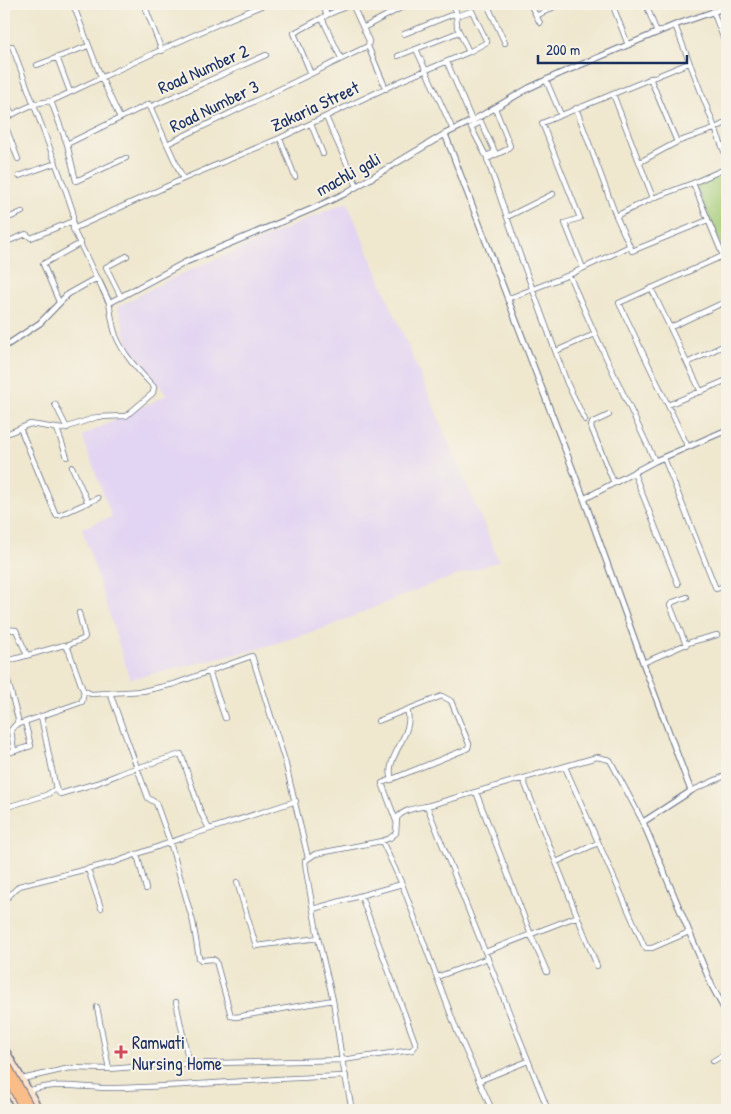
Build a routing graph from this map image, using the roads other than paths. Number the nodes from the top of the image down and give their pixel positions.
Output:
1 (73, 4) edge
2 (144, 4) edge
3 (266, 4) edge
4 (322, 4) edge
5 (352, 4) edge
6 (408, 4) edge
7 (453, 4) edge
8 (488, 4) edge
9 (530, 4) edge
10 (560, 4) edge
11 (646, 4) edge
12 (613, 6) dead end
13 (727, 6) edge
14 (714, 12) junction
15 (456, 14) junction
16 (327, 15) junction
17 (536, 16) junction
18 (322, 18) junction
19 (540, 23) dead end
20 (675, 25) junction
21 (363, 28) junction
22 (459, 32) junction
23 (657, 33) junction
24 (404, 34) dead end
25 (505, 43) dead end
26 (628, 45) junction
27 (12, 46) dead end
28 (88, 46) junction
29 (368, 46) junction
30 (727, 48) edge
31 (416, 49) junction
32 (162, 51) junction
33 (469, 52) junction
34 (266, 55) dead end
35 (398, 56) dead end
36 (57, 57) junction
37 (341, 58) junction
38 (447, 62) junction
39 (689, 63) junction
40 (37, 65) dead end
41 (425, 72) junction
42 (310, 74) junction
43 (101, 77) junction
44 (650, 78) junction
45 (546, 80) junction
46 (386, 89) junction
47 (70, 92) junction
48 (613, 94) junction
49 (4, 96) edge
50 (51, 101) junction
51 (34, 104) junction
52 (150, 107) junction
53 (495, 108) junction
54 (576, 108) junction
55 (12, 115) junction
56 (560, 115) junction
57 (326, 116) junction
58 (120, 118) junction
59 (4, 120) edge
60 (727, 122) edge
61 (473, 123) junction
62 (311, 124) junction
63 (714, 129) junction
64 (453, 130) junction
65 (445, 134) junction
66 (280, 138) junction
67 (677, 142) junction
68 (67, 144) junction
69 (167, 144) junction
70 (323, 154) dead end
71 (488, 156) junction
72 (126, 158) dead end
73 (18, 159) dead end
74 (727, 159) edge
75 (640, 162) junction
76 (56, 163) junction
77 (727, 168) edge
78 (19, 176) dead end
79 (295, 177) dead end
80 (183, 179) junction
81 (693, 183) junction
82 (357, 186) junction
83 (553, 194) dead end
84 (653, 198) junction
85 (22, 212) dead end
86 (507, 216) junction
87 (616, 216) junction
88 (4, 220) edge
89 (708, 220) junction
90 (73, 221) junction
91 (73, 229) junction
92 (4, 243) edge
93 (81, 243) junction
94 (630, 246) junction
95 (725, 255) edge
96 (127, 256) dead end
97 (582, 268) junction
98 (569, 275) junction
99 (97, 279) junction
100 (651, 288) junction
101 (533, 289) junction
102 (120, 297) junction
103 (507, 299) junction
104 (58, 302) junction
105 (109, 302) junction
106 (727, 302) edge
107 (671, 327) junction
108 (594, 334) junction
109 (727, 344) edge
110 (4, 347) edge
111 (556, 351) junction
112 (687, 363) junction
113 (727, 380) edge
114 (701, 392) junction
115 (55, 404) dead end
116 (668, 405) junction
117 (609, 415) dead end
118 (585, 420) dead end
119 (20, 428) junction
120 (67, 428) junction
121 (57, 430) junction
122 (727, 430) edge
123 (4, 435) edge
124 (688, 448) junction
125 (67, 457) dead end
126 (664, 458) junction
127 (655, 462) junction
128 (72, 467) dead end
129 (634, 473) junction
130 (614, 483) junction
131 (98, 498) dead end
132 (584, 499) junction
133 (88, 503) junction
134 (678, 584) dead end
135 (727, 585) edge
136 (687, 597) dead end
137 (79, 612) dead end
138 (4, 629) edge
139 (717, 635) dead end
140 (686, 645) junction
141 (66, 646) junction
142 (27, 655) junction
143 (4, 662) edge
144 (643, 664) junction
145 (4, 666) edge
146 (209, 671) junction
147 (84, 691) junction
148 (110, 693) junction
149 (407, 710) junction
150 (42, 716) junction
151 (225, 718) dead end
152 (378, 721) dead end
153 (25, 722) junction
154 (15, 725) junction
155 (14, 752) junction
156 (4, 754) edge
157 (565, 767) junction
158 (136, 769) junction
159 (727, 775) edge
160 (523, 779) junction
161 (392, 780) junction
162 (56, 789) junction
163 (692, 791) junction
164 (476, 792) junction
165 (296, 801) junction
166 (427, 806) junction
167 (4, 808) edge
168 (396, 822) junction
169 (643, 822) junction
170 (210, 829) junction
171 (382, 841) junction
172 (170, 842) junction
173 (598, 842) junction
174 (137, 854) junction
175 (308, 858) junction
176 (556, 862) junction
177 (88, 869) junction
178 (237, 882) dead end
179 (402, 884) junction
180 (146, 889) dead end
181 (361, 896) junction
182 (4, 898) edge
183 (101, 908) dead end
184 (313, 909) junction
185 (578, 916) junction
186 (690, 932) junction
187 (531, 935) junction
188 (318, 938) junction
189 (485, 952) junction
190 (488, 958) junction
191 (597, 966) dead end
192 (547, 972) dead end
193 (437, 977) junction
194 (333, 1000) junction
195 (176, 1002) dead end
196 (97, 1007) dead end
197 (727, 1014) edge
198 (4, 1047) edge
199 (727, 1053) edge
200 (6, 1060) edge
201 (342, 1060) junction
202 (713, 1060) dead end
203 (528, 1061) junction
204 (189, 1064) junction
205 (109, 1069) junction
206 (4, 1072) edge
207 (346, 1076) junction
208 (22, 1079) junction
209 (479, 1081) junction
210 (4, 1083) edge
211 (28, 1091) junction
212 (12, 1098) junction
213 (19, 1110) edge
214 (24, 1110) edge
215 (32, 1110) edge
216 (40, 1110) edge
217 (352, 1110) edge
218 (492, 1110) edge
219 (548, 1110) edge

1 - 28 street
2 - 32 street
3 - 32 street
4 - 16 street
5 - 16 street
5 - 21 street
6 - 21 street
7 - 15 street
8 - 25 street
9 - 17 street
10 - 17 street
11 - 23 street
12 - 26 street
13 - 14 street, machli gali
14 - 20 street, machli gali
14 - 30 street
15 - 22 street
15 - 24 street
15 - 33 street, Zakaria Street
16 - 18 street
17 - 19 street
18 - 37 street
18 - 42 street
20 - 23 street, machli gali
20 - 39 street
21 - 29 street
22 - 31 street
22 - 33 street
23 - 26 street, machli gali
26 - 45 street, machli gali
27 - 51 street
28 - 36 street
28 - 43 street
29 - 37 street, Road Number 3
29 - 46 street
31 - 35 street
31 - 41 street
32 - 43 street
33 - 38 street, Zakaria Street
34 - 52 street, Road Number 2
36 - 40 street
36 - 47 street
37 - 42 street, Road Number 3
38 - 41 street, Zakaria Street
38 - 61 street
39 - 44 street
39 - 63 street
41 - 46 street, Zakaria Street
41 - 64 street
42 - 69 street, Road Number 3
43 - 47 street
43 - 58 street
44 - 48 street
44 - 67 street
45 - 53 street, machli gali
45 - 56 street
46 - 57 street, Zakaria Street
47 - 50 street
48 - 54 street
48 - 75 street
49 - 55 street
50 - 51 street
50 - 68 street
51 - 55 street
51 - 76 street
52 - 58 street, Road Number 3
52 - 69 street, Road Number 3
53 - 61 street, machli gali
53 - 71 street
54 - 56 street
54 - 87 street
55 - 59 street
56 - 97 street
57 - 62 street, Zakaria Street
57 - 82 street
58 - 68 street, Road Number 3
59 - 73 street
60 - 63 street
61 - 64 street, machli gali
61 - 71 street
61 - 71 street
62 - 66 street, Zakaria Street
62 - 70 street
63 - 67 street
63 - 74 street
64 - 65 street, machli gali
65 - 82 street, machli gali
65 - 103 street
66 - 79 street
66 - 80 street, Zakaria Street
67 - 75 street
68 - 72 street
69 - 80 street
71 - 86 street
75 - 84 street
76 - 78 street
76 - 90 street
77 - 81 street
80 - 91 street, Zakaria Street
81 - 84 street
81 - 89 street
82 - 102 street, machli gali
83 - 86 street
84 - 87 street
85 - 88 street
86 - 101 street
87 - 94 street
89 - 94 street
89 - 95 street
90 - 91 street
90 - 92 street
91 - 93 street
93 - 99 street
93 - 104 street
94 - 97 street
95 - 100 street
96 - 102 street
97 - 98 street
98 - 101 street
98 - 108 street
99 - 104 street
99 - 105 street
100 - 107 street
100 - 116 street
101 - 103 street
101 - 111 street
102 - 105 street, machli gali
103 - 132 street
104 - 110 street
105 - 120 street
106 - 107 street
107 - 112 street
108 - 111 street
108 - 127 street
109 - 112 street
111 - 118 street
112 - 114 street
113 - 114 street
114 - 116 street
115 - 120 street
116 - 124 street
117 - 130 street
119 - 121 street
119 - 123 street
119 - 133 street
120 - 121 street
121 - 125 street
122 - 124 street
124 - 126 street
126 - 127 street
126 - 135 street
127 - 129 street
128 - 133 street
129 - 130 street
129 - 134 street
130 - 132 street
131 - 133 street
132 - 144 street
136 - 140 street
137 - 141 street
138 - 142 street
139 - 140 street
140 - 144 street
141 - 142 street
141 - 147 street
142 - 143 street
144 - 163 street
145 - 154 street
146 - 148 street
146 - 151 street
146 - 165 street
147 - 148 street
147 - 150 street
148 - 158 street
149 - 152 street
149 - 161 street
149 - 161 street
150 - 153 street
150 - 162 street
153 - 154 street
153 - 155 street
154 - 155 street
155 - 156 street
157 - 160 street
157 - 169 street
157 - 173 street
158 - 162 street
158 - 170 street
158 - 172 street
159 - 163 street
160 - 164 street
160 - 176 street
161 - 168 street
162 - 167 street
163 - 169 street
164 - 166 street
164 - 187 street
165 - 170 street
165 - 175 street
166 - 168 street
166 - 189 street
168 - 171 street
169 - 186 street
170 - 172 street
171 - 175 street
171 - 179 street
172 - 174 street
172 - 194 street
173 - 176 street
173 - 186 street
174 - 177 street
174 - 180 street
175 - 184 street
176 - 185 street
177 - 182 street
177 - 183 street
178 - 188 street
179 - 181 street
179 - 193 street
181 - 184 street
181 - 201 street
184 - 188 street
185 - 187 street
185 - 191 street
186 - 197 street
187 - 189 street
187 - 192 street
188 - 194 street
189 - 190 street
190 - 193 street
190 - 203 street
193 - 209 street
194 - 201 street
195 - 204 street
196 - 205 street
198 - 200 main road
199 - 202 street
200 - 208 main road
200 - 215 highway, bridge
201 - 204 street
201 - 207 street
203 - 209 street
203 - 219 street
204 - 205 street
205 - 208 street
206 - 214 highway, bridge
207 - 211 street
207 - 217 street
208 - 211 main road
209 - 218 street
210 - 212 main road
211 - 212 street
211 - 216 main road
212 - 213 main road

